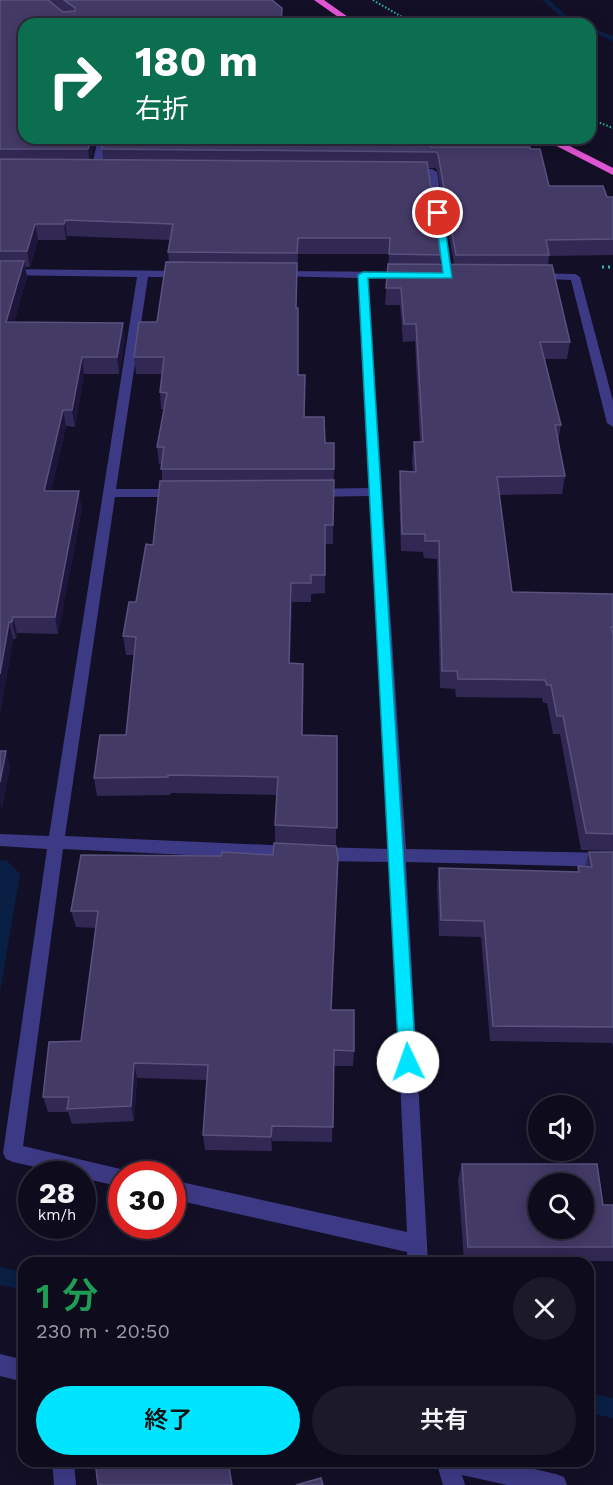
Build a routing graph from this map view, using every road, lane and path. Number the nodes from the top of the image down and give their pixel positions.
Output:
1 (318, 0) edge
2 (373, 0) edge
3 (345, 18) edge
4 (404, 18) edge
5 (596, 121) edge
6 (613, 128) edge
7 (100, 144) edge
8 (558, 144) edge
9 (108, 170) edge
10 (396, 171) edge
11 (613, 172) edge
12 (0, 272) edge
13 (143, 273) junction
14 (189, 274) edge
15 (270, 274) edge
16 (363, 275) junction
17 (416, 275) edge
18 (460, 276) edge
19 (517, 276) edge
20 (613, 423) edge
21 (376, 492) junction
22 (110, 493) junction
23 (191, 493) edge
24 (295, 493) edge
25 (0, 840) edge
26 (56, 842) junction
27 (398, 857) junction
28 (613, 860) edge
29 (108, 1175) edge
30 (186, 1193) edge
31 (417, 1253) edge
32 (0, 1365) edge
33 (18, 1370) edge
34 (64, 1467) edge
35 (450, 1467) edge
36 (475, 1467) edge
37 (66, 1485) edge
38 (454, 1485) edge
39 (556, 1485) edge

1 - 3 highway
2 - 4 path
5 - 6 path
7 - 9 street
8 - 11 highway
10 - 18 street
12 - 13 street
13 - 14 street
13 - 22 street
15 - 16 street
16 - 17 street
16 - 21 street
19 - 20 street
21 - 24 street
21 - 27 street
22 - 23 street
22 - 26 street
25 - 26 street
26 - 27 street
26 - 29 street
27 - 28 street
27 - 31 street
30 - 31 street
32 - 33 street
34 - 37 street
35 - 38 street
36 - 39 street

